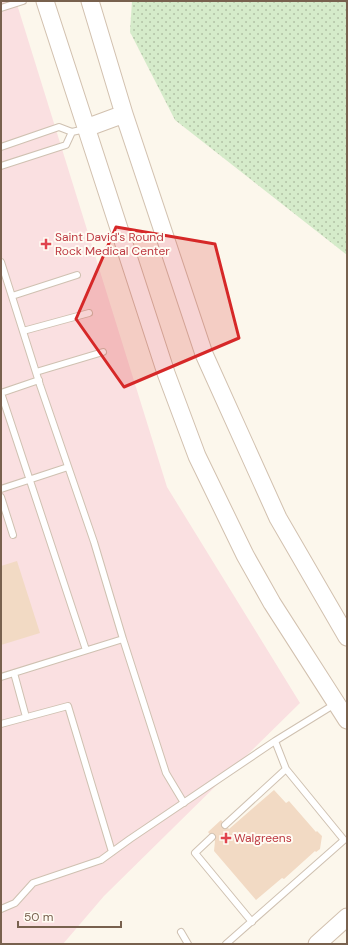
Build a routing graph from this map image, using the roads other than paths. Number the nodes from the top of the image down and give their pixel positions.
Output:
1 (23, 1) edge
2 (45, 1) edge
3 (90, 1) edge
4 (1, 8) edge
5 (124, 114) junction
6 (79, 130) junction
7 (1, 147) edge
8 (1, 166) edge
9 (1, 262) edge
10 (77, 275) dead end
11 (12, 296) junction
12 (89, 313) dead end
13 (23, 331) junction
14 (103, 352) dead end
15 (36, 372) junction
16 (39, 380) junction
17 (1, 393) edge
18 (68, 467) junction
19 (31, 479) junction
20 (1, 489) edge
21 (1, 497) edge
22 (3, 513) edge
23 (13, 535) dead end
24 (347, 637) edge
25 (123, 639) junction
26 (86, 650) junction
27 (14, 673) junction
28 (1, 677) edge
29 (336, 704) junction
30 (26, 717) junction
31 (347, 720) edge
32 (1, 724) edge
33 (275, 741) junction
34 (286, 769) junction
35 (184, 803) junction
36 (225, 825) dead end
37 (212, 837) dead end
38 (112, 852) junction
39 (1, 909) edge
40 (347, 917) edge
41 (252, 922) junction
42 (181, 932) dead end
43 (188, 944) edge
44 (226, 944) edge
45 (317, 944) edge

1 - 4 lane
2 - 6 main road
3 - 5 main road
5 - 6 main road
5 - 24 main road
6 - 7 lane
6 - 8 lane
6 - 29 main road
9 - 11 lane
10 - 11 lane
11 - 13 lane
12 - 13 lane
13 - 15 lane
14 - 15 lane
15 - 16 lane
16 - 17 lane
16 - 18 lane
17 - 19 lane
18 - 19 lane
18 - 25 lane
19 - 20 lane
19 - 26 lane
21 - 22 lane
22 - 23 lane
25 - 26 lane
25 - 35 lane
26 - 27 lane
27 - 28 lane
27 - 30 lane
29 - 31 main road
29 - 33 lane
30 - 32 lane
30 - 38 lane
33 - 34 lane
33 - 35 lane
34 - 36 lane
34 - 41 lane
35 - 38 lane
37 - 41 lane
38 - 39 lane
40 - 45 main road
41 - 44 lane
42 - 43 lane

